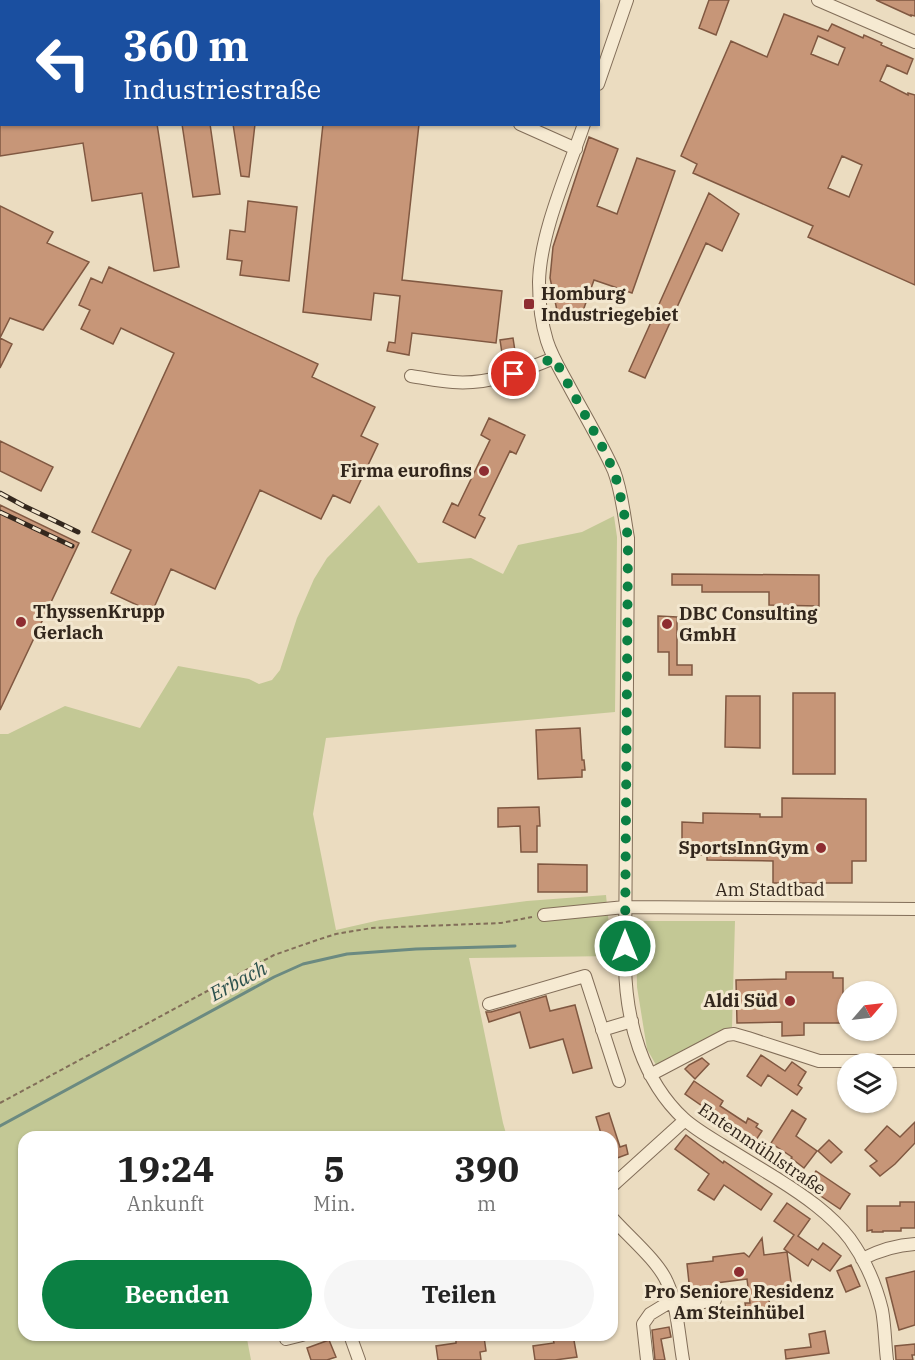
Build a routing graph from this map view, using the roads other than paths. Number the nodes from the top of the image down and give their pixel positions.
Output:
1 (627, 0) edge
2 (818, 0) edge
3 (915, 42) edge
4 (600, 78) edge
5 (524, 126) edge
6 (583, 126) edge
7 (576, 149) junction
8 (554, 358) junction
9 (411, 376) dead end
10 (625, 907) junction
11 (915, 909) edge
12 (544, 915) road end
13 (489, 1004) dead end
14 (632, 1021) junction
15 (602, 1030) junction
16 (915, 1060) edge
17 (650, 1075) junction
18 (619, 1081) dead end
19 (685, 1120) junction
20 (618, 1181) edge
21 (618, 1224) edge
22 (915, 1244) edge
23 (862, 1259) junction
24 (715, 1300) dead end
25 (673, 1303) junction
26 (352, 1341) edge
27 (359, 1360) edge
28 (647, 1360) edge
29 (683, 1360) edge
30 (887, 1360) edge

1 - 4 street
2 - 3 street
5 - 7 street
6 - 7 street, Entenmühlstraße
7 - 8 street, Entenmühlstraße
8 - 9 street
8 - 10 street, Entenmühlstraße
10 - 11 street, Am Stadtbad
10 - 12 street, Am Stadtbad
10 - 14 street, Entenmühlstraße
13 - 15 street
14 - 15 street
14 - 17 street, Entenmühlstraße
15 - 18 street
16 - 17 street
17 - 19 street, Entenmühlstraße
19 - 20 street
19 - 23 street, Entenmühlstraße
21 - 25 street
22 - 23 street
23 - 30 street, Entenmühlstraße
24 - 25 street
25 - 28 street
25 - 29 street
26 - 27 street

